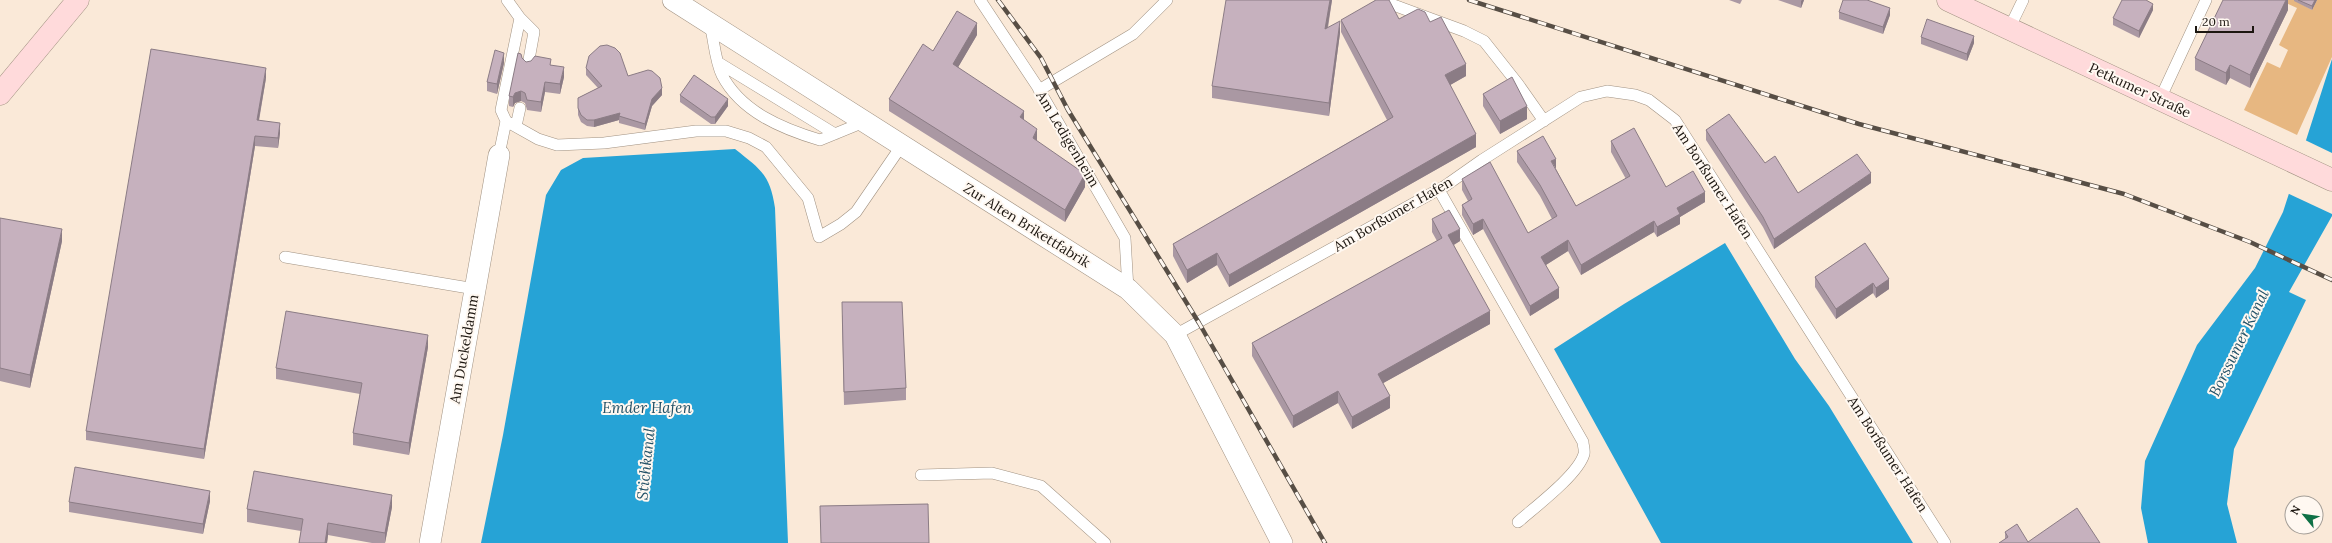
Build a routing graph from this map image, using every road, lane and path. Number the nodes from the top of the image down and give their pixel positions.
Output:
1 (78, 0) edge
2 (507, 0) edge
3 (673, 0) edge
4 (980, 0) edge
5 (1167, 0) edge
6 (1380, 0) edge
7 (1948, 0) edge
8 (2023, 0) edge
9 (2206, 0) edge
10 (520, 18) junction
11 (710, 24) junction
12 (2009, 29) junction
13 (719, 63) junction
14 (528, 65) edge
15 (1039, 90) junction
16 (0, 94) edge
17 (2160, 99) junction
18 (520, 108) dead end
19 (1544, 121) junction
20 (864, 122) junction
21 (511, 123) junction
22 (835, 134) junction
23 (902, 145) junction
24 (499, 155) joint
25 (2332, 180) edge
26 (1439, 190) junction
27 (285, 257) dead end
28 (475, 289) junction
29 (1128, 290) junction
30 (1175, 335) junction
31 (921, 475) dead end
32 (1518, 522) dead end
33 (430, 543) edge
34 (1105, 543) edge
35 (1282, 543) edge
36 (1945, 543) edge

1 - 16 main road
2 - 10 lane
3 - 11 street, Zur Alten Brikettfabrik
4 - 15 lane, Am Ledigenheim
5 - 15 lane
6 - 19 lane
7 - 12 main road, Petkumer Straße
8 - 12 lane
9 - 17 lane
10 - 14 lane
10 - 21 lane
11 - 13 lane
11 - 20 street, Zur Alten Brikettfabrik
12 - 17 main road, Petkumer Straße
13 - 22 lane
13 - 22 lane
15 - 29 lane, Am Ledigenheim
17 - 25 main road, Petkumer Straße
18 - 21 lane
19 - 26 lane, Am Borßumer Hafen
19 - 36 lane, Am Borßumer Hafen
20 - 22 lane
20 - 23 street, Zur Alten Brikettfabrik
21 - 23 lane
21 - 24 lane
23 - 29 street, Zur Alten Brikettfabrik
24 - 28 street, Am Duckeldamm
26 - 30 lane, Am Borßumer Hafen
26 - 32 lane
27 - 28 lane
28 - 33 street, Am Duckeldamm
29 - 30 street, Zur Alten Brikettfabrik
30 - 35 street, Zur Alten Brikettfabrik
31 - 34 lane

